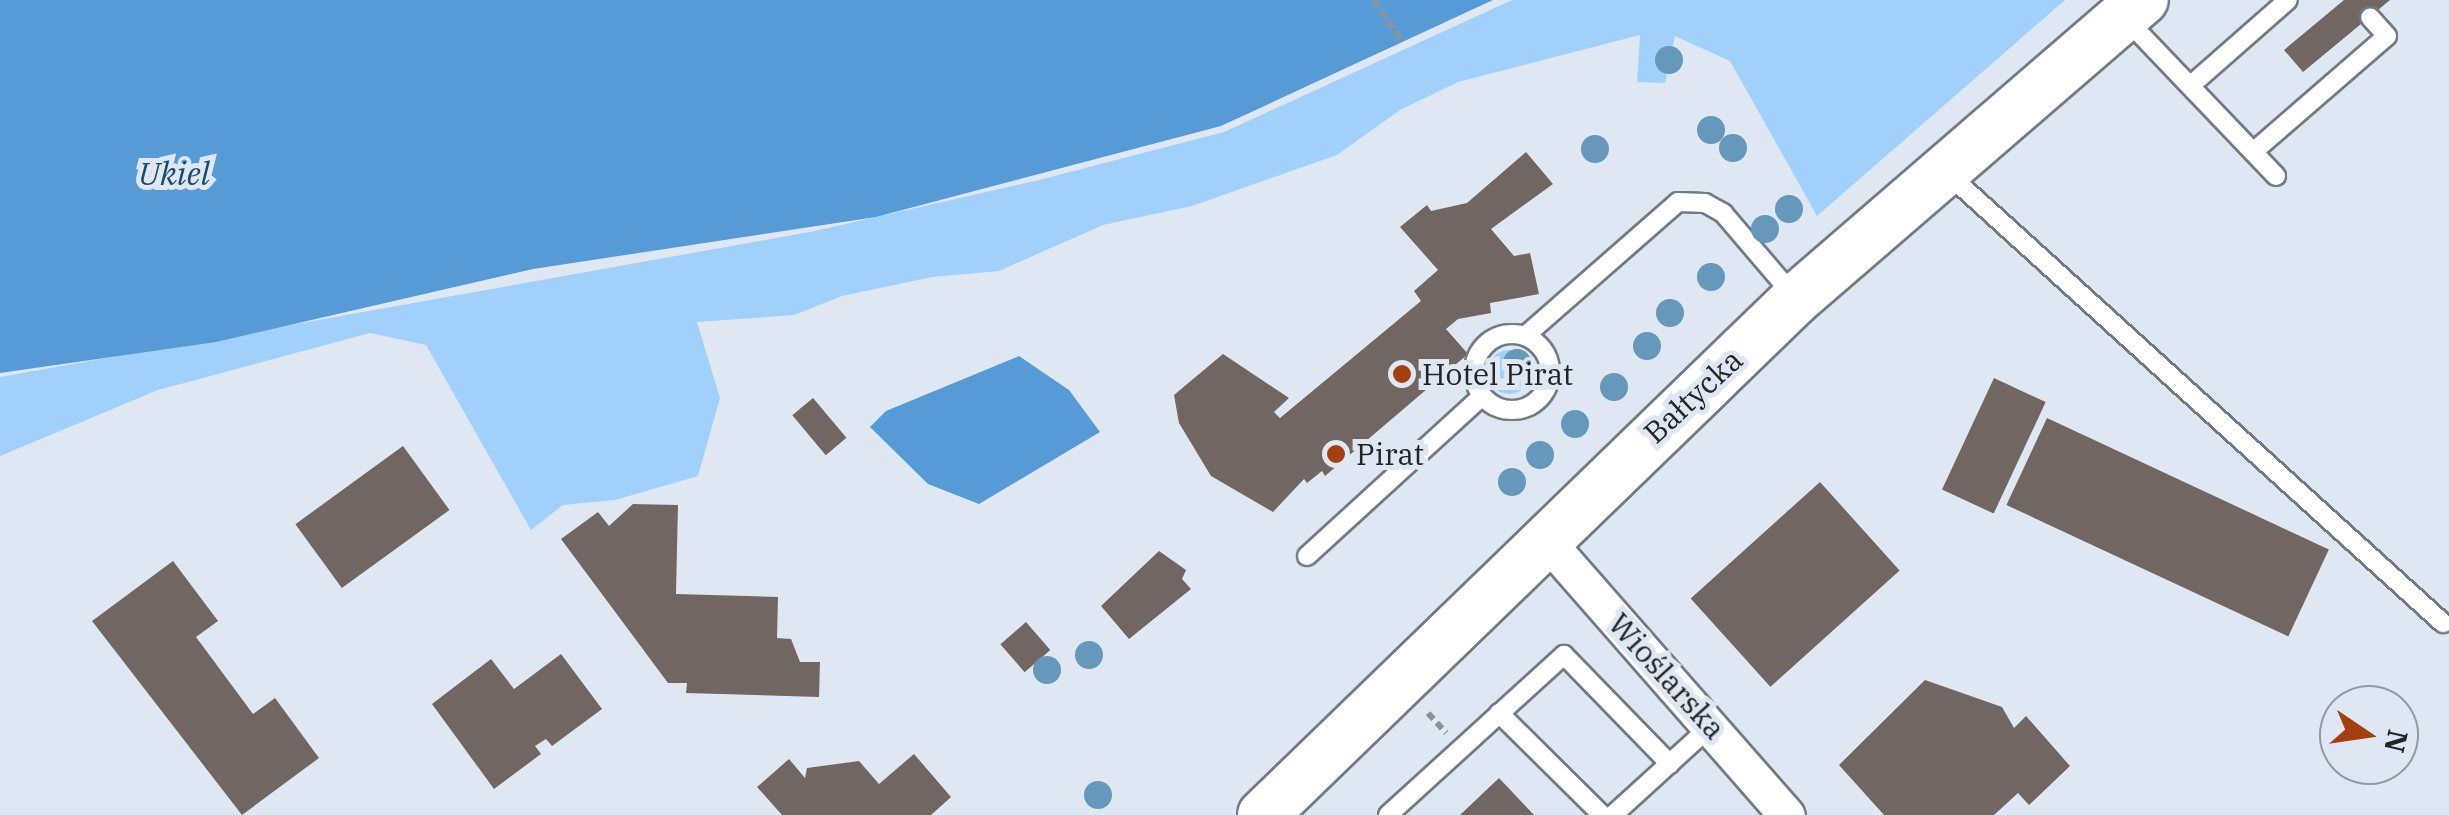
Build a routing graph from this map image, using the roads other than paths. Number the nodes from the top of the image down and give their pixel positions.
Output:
1 (2288, 0) edge
2 (2133, 8) edge
3 (2370, 16) dead end
4 (2190, 86) junction
5 (2253, 152) junction
6 (1943, 170) junction
7 (2276, 176) dead end
8 (1796, 299) junction
9 (1524, 336) junction
10 (1482, 396) junction
11 (1545, 539) junction
12 (1307, 556) dead end
13 (2443, 623) dead end
14 (1499, 713) junction
15 (1712, 725) junction
16 (1670, 764) junction
17 (1263, 815) edge
18 (1388, 815) edge
19 (1602, 815) edge
20 (1613, 815) edge
21 (1787, 815) edge

1 - 4 lane
2 - 4 lane
2 - 6 main road, Bałtycka
3 - 5 lane
4 - 5 lane
5 - 7 lane
6 - 8 main road, Bałtycka
6 - 13 lane
8 - 9 lane
8 - 11 main road, Bałtycka
9 - 10 lane
9 - 10 lane
10 - 12 lane
11 - 15 street, Wioślarska
11 - 17 main road, Bałtycka
14 - 16 lane
14 - 18 lane
14 - 19 lane
15 - 16 lane
15 - 21 street, Wioślarska
16 - 20 lane

